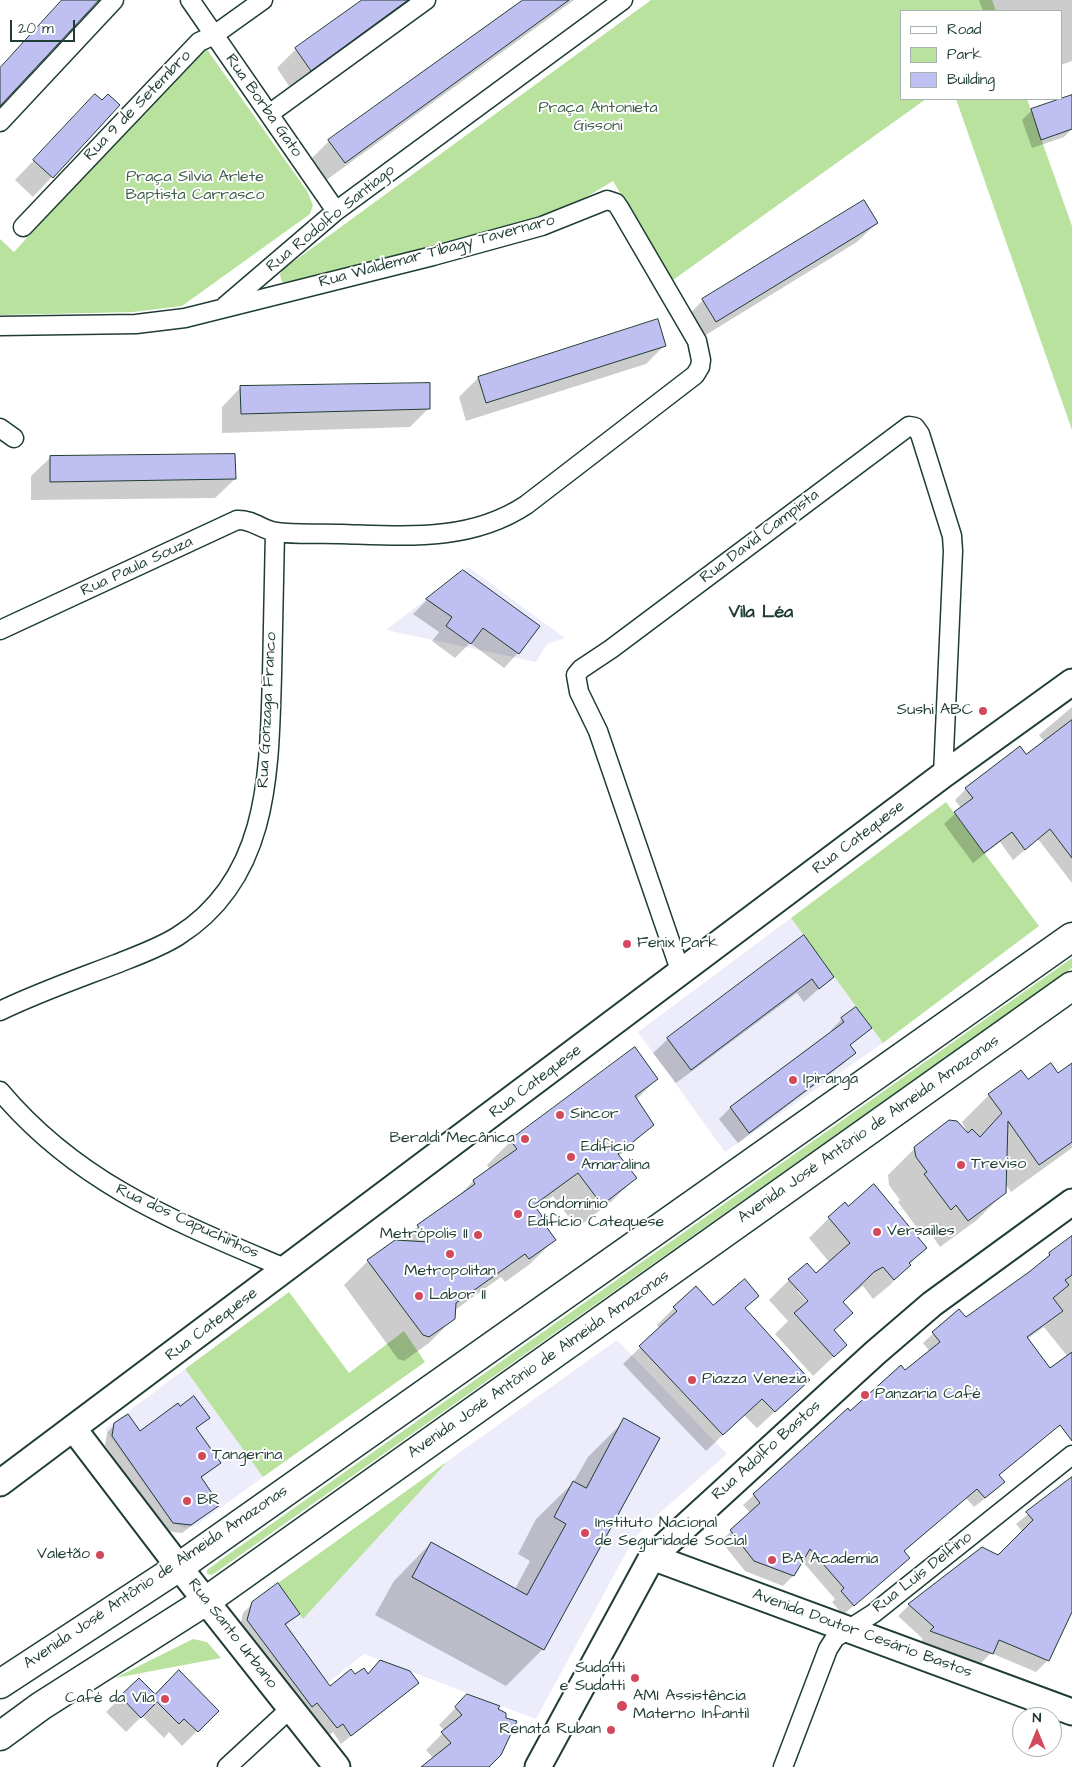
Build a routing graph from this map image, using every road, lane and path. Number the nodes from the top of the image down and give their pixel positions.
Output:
1 (114, 0) edge
2 (190, 0) edge
3 (263, 0) edge
4 (426, 0) edge
5 (623, 0) edge
6 (214, 35) junction
7 (269, 114) junction
8 (0, 122) edge
9 (336, 211) junction
10 (23, 227) dead end
11 (222, 308) junction
12 (0, 326) edge
13 (275, 532) junction
14 (0, 630) edge
15 (1072, 682) edge
16 (943, 775) junction
17 (1072, 937) edge
18 (681, 973) junction
19 (1072, 986) edge
20 (0, 1011) edge
21 (0, 1091) edge
22 (1072, 1202) edge
23 (287, 1269) junction
24 (73, 1428) junction
25 (1072, 1455) edge
26 (0, 1483) edge
27 (652, 1557) junction
28 (179, 1567) junction
29 (206, 1601) junction
30 (847, 1629) junction
31 (0, 1684) edge
32 (290, 1708) junction
33 (1072, 1712) edge
34 (0, 1736) edge
35 (227, 1767) edge
36 (337, 1767) edge
37 (538, 1767) edge
38 (783, 1767) edge

1 - 8 street
2 - 6 street, Rua Borba Gato
3 - 6 street, Rua 9 de Setembro
4 - 7 street
5 - 9 street, Rua Rodolfo Santiago
6 - 7 street, Rua Borba Gato
6 - 10 street, Rua 9 de Setembro
7 - 9 street, Rua Borba Gato
9 - 11 street, Rua Rodolfo Santiago
11 - 12 street, Rua Rodolfo Santiago
11 - 13 street, Rua Waldemar Tibagy Tavernaro
13 - 14 street, Rua Paula Souza
13 - 20 street, Rua Gonzaga Franco
15 - 16 street, Rua Catequese
16 - 18 street, Rua Catequese
16 - 18 street, Rua David Campista
17 - 28 highway, Avenida José Antônio de Almeida Amazonas
18 - 23 street, Rua Catequese
19 - 29 highway, Avenida José Antônio de Almeida Amazonas
21 - 23 street, Rua dos Capuchinhos
22 - 27 street, Rua Adolfo Bastos
23 - 24 street, Rua Catequese
24 - 26 street, Rua Catequese
24 - 28 street, Rua Santo Urbano
25 - 30 street, Rua Luís Delfino
27 - 30 street, Avenida Doutor Cesário Bastos
27 - 37 street, Rua Adolfo Bastos
28 - 29 street, Rua Santo Urbano
28 - 31 highway, Avenida José Antônio de Almeida Amazonas
29 - 32 street, Rua Santo Urbano
29 - 34 highway, Avenida José Antônio de Almeida Amazonas
30 - 33 street, Avenida Doutor Cesário Bastos
30 - 38 street, Rua Luís Delfino
32 - 35 street
32 - 36 street, Rua Santo Urbano

